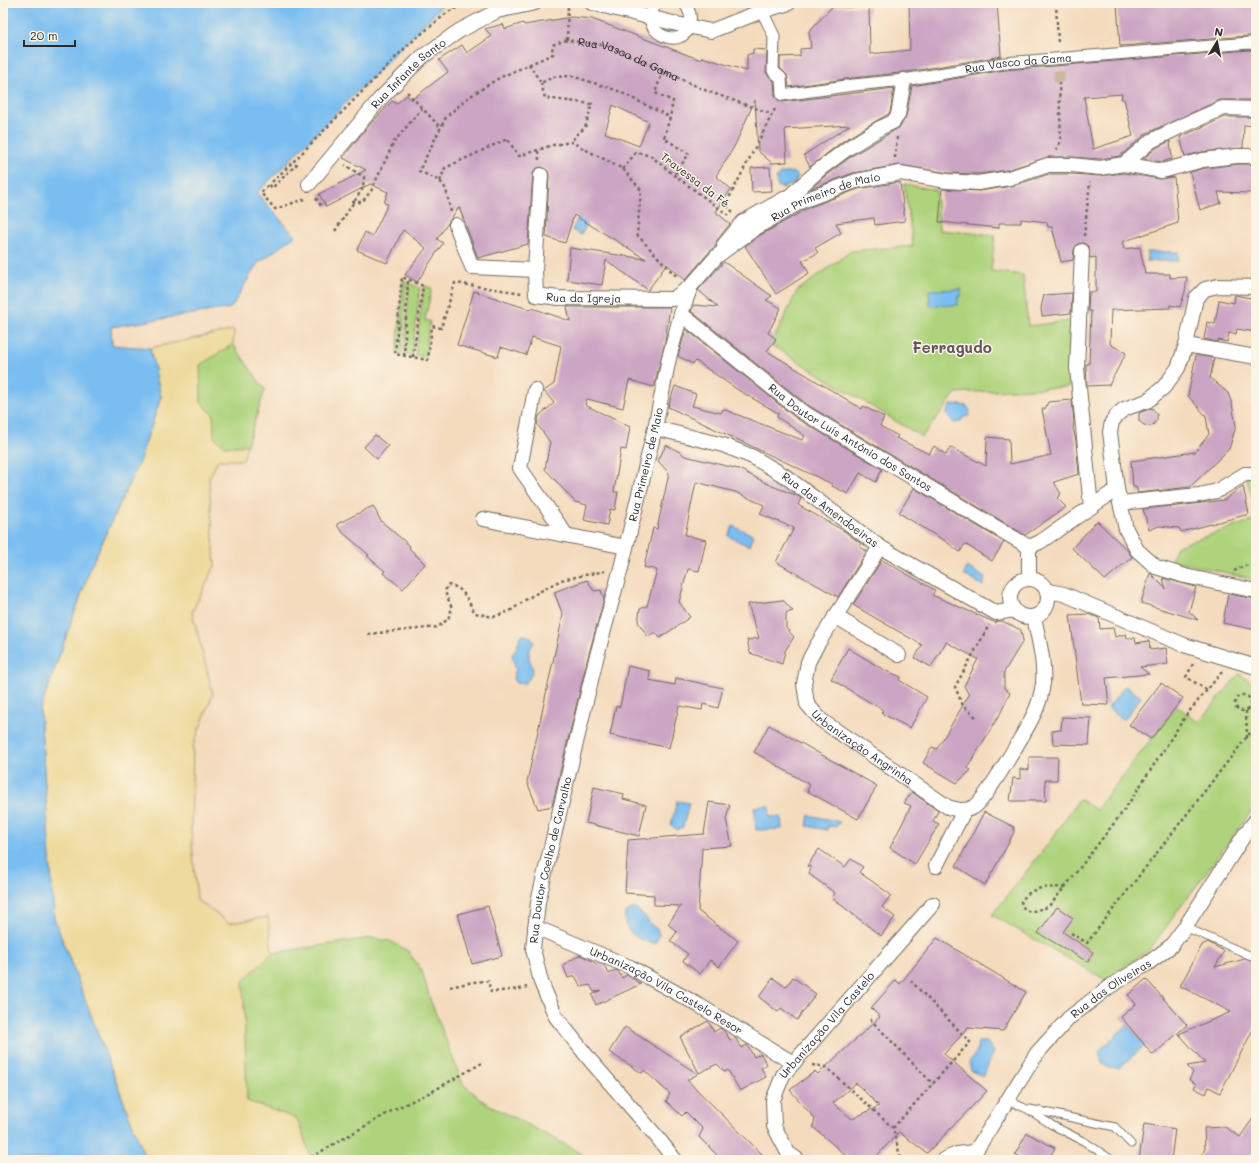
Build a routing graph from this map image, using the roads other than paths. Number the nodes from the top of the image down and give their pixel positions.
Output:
1 (535, 3) edge
2 (592, 3) edge
3 (658, 3) edge
4 (684, 3) edge
5 (789, 3) edge
6 (762, 11) junction
7 (651, 18) junction
8 (690, 27) junction
9 (1256, 44) edge
10 (904, 80) junction
11 (1256, 109) edge
12 (1256, 156) edge
13 (1124, 164) junction
14 (541, 176) dead end
15 (312, 190) road end
16 (456, 225) road end
17 (1082, 251) road end
18 (717, 256) junction
19 (535, 270) junction
20 (691, 286) junction
21 (1256, 287) edge
22 (681, 314) junction
23 (1186, 345) junction
24 (1256, 357) edge
25 (535, 390) dead end
26 (655, 428) junction
27 (1256, 474) edge
28 (1118, 496) junction
29 (1092, 507) junction
30 (483, 519) dead end
31 (566, 535) junction
32 (626, 547) junction
33 (880, 547) junction
34 (1029, 547) junction
35 (621, 568) joint
36 (1029, 578) junction
37 (1048, 591) junction
38 (1256, 591) edge
39 (1014, 610) junction
40 (836, 616) junction
41 (1034, 617) junction
42 (899, 655) dead end
43 (1256, 667) edge
44 (964, 811) junction
45 (1256, 820) edge
46 (936, 866) dead end
47 (933, 904) dead end
48 (535, 927) junction
49 (1185, 927) junction
50 (1256, 958) edge
51 (793, 1063) junction
52 (1007, 1100) junction
53 (1027, 1109) junction
54 (1131, 1144) dead end
55 (972, 1156) edge
56 (675, 1160) edge
57 (798, 1160) edge
58 (943, 1160) edge
59 (1110, 1160) edge

1 - 15 street, Rua Infante Santo
2 - 7 street
3 - 7 street
4 - 8 street
5 - 6 street
6 - 8 street
6 - 10 street, Rua Vasco da Gama
7 - 8 street
9 - 10 street, Rua Vasco da Gama
10 - 18 street
11 - 13 street
12 - 13 street
13 - 18 street, Rua Primeiro de Maio
14 - 19 street, Rua da Igreja
16 - 19 street
17 - 29 street
18 - 20 street, Rua Primeiro de Maio
19 - 20 street, Rua da Igreja
20 - 22 street, Rua Primeiro de Maio
21 - 23 street
22 - 26 street, Rua Primeiro de Maio
22 - 34 street, Rua Doutor Luís António dos Santos
23 - 24 street
23 - 28 street
25 - 31 street
26 - 32 street, Rua Primeiro de Maio
26 - 33 street, Rua das Amendoeiras
27 - 28 street
28 - 29 street
28 - 38 street
29 - 34 street
30 - 31 street
31 - 32 street
32 - 35 street, Rua Primeiro de Maio
33 - 39 street, Rua das Amendoeiras
33 - 40 street, Urbanização Angrinha
34 - 36 street
35 - 48 street, Rua Doutor Coelho de Carvalho
36 - 37 street
36 - 39 street
37 - 41 street
37 - 43 street
39 - 41 street
40 - 42 street
40 - 44 street, Urbanização Angrinha
41 - 44 street
44 - 46 street
45 - 49 street, Rua das Oliveiras
47 - 51 street, Urbanização Vila Castelo
48 - 51 street, Urbanização Vila Castelo Resor
48 - 56 street, Rua Doutor Coelho de Carvalho
49 - 50 lane
49 - 52 street, Rua das Oliveiras
51 - 57 street, Urbanização Vila Castelo
52 - 53 lane
52 - 55 street, Rua das Oliveiras
53 - 54 lane
53 - 59 lane
55 - 58 street

